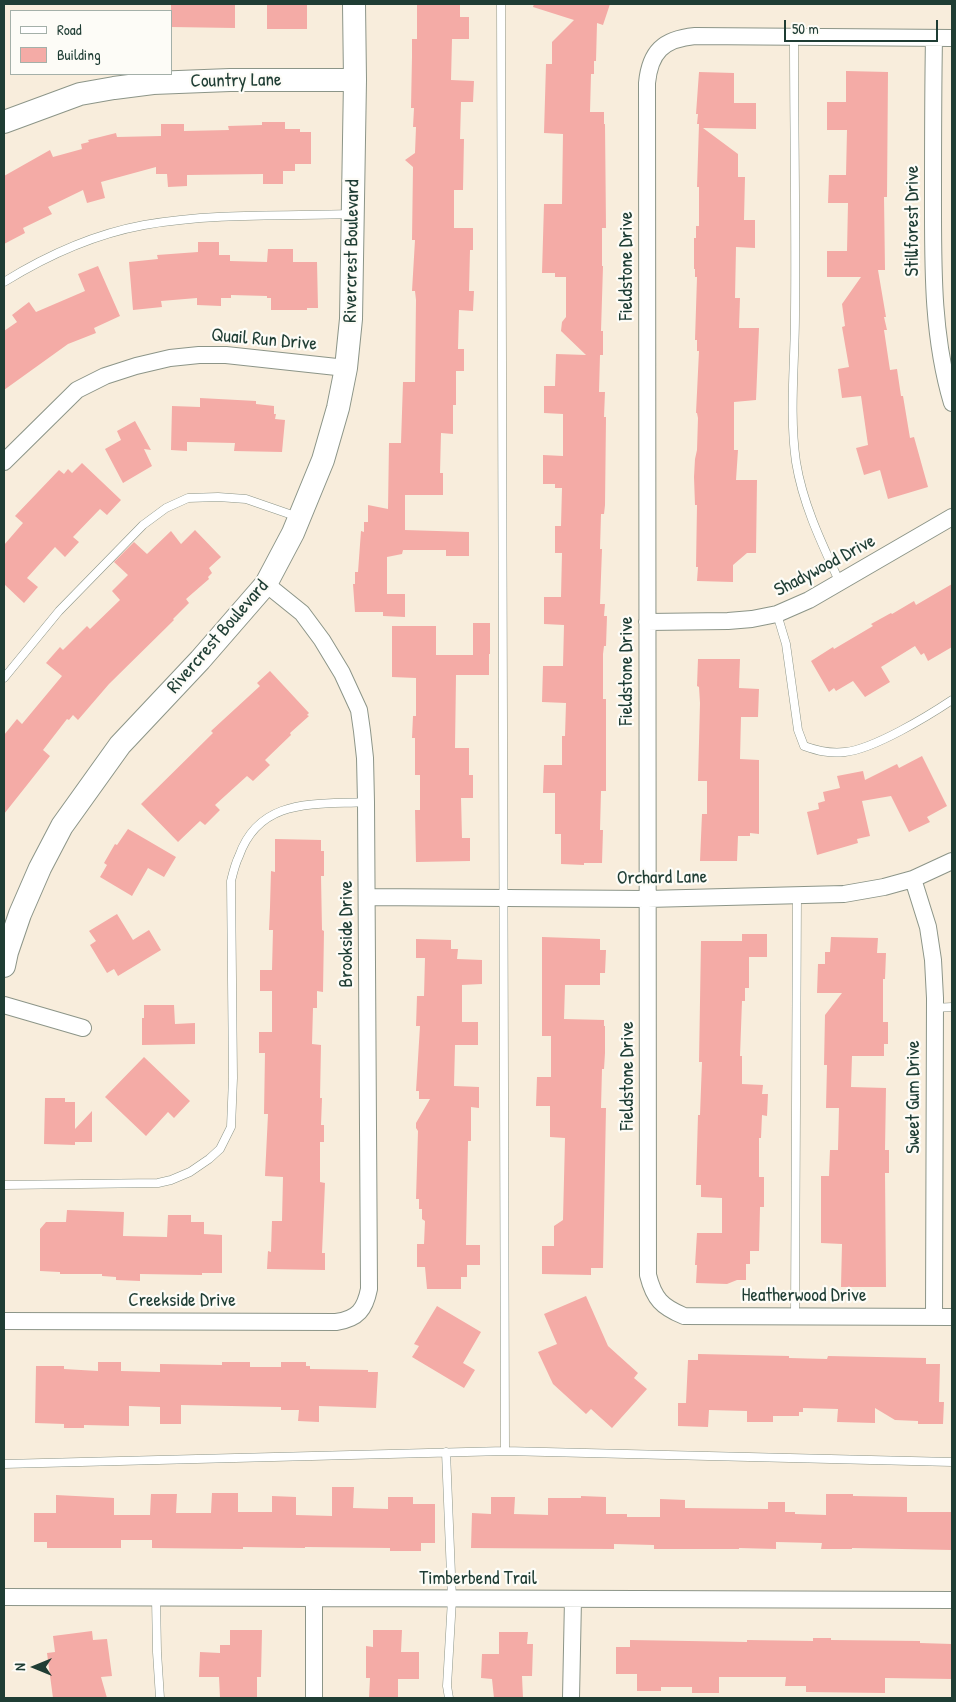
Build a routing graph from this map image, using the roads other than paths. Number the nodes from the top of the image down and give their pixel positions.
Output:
1 (354, 4) edge
2 (501, 4) edge
3 (794, 37) junction
4 (934, 38) junction
5 (952, 38) edge
6 (355, 80) junction
7 (4, 122) edge
8 (354, 214) junction
9 (4, 282) edge
10 (346, 368) junction
11 (948, 371) edge
12 (952, 403) edge
13 (4, 462) edge
14 (952, 517) edge
15 (300, 518) junction
16 (840, 582) junction
17 (266, 584) junction
18 (776, 614) junction
19 (647, 622) junction
20 (4, 678) edge
21 (952, 700) edge
22 (366, 802) junction
23 (952, 860) edge
24 (914, 879) junction
25 (797, 894) junction
26 (367, 896) junction
27 (502, 898) junction
28 (647, 899) junction
29 (4, 966) edge
30 (4, 1005) edge
31 (952, 1007) edge
32 (934, 1008) junction
33 (83, 1028) dead end
34 (4, 1185) edge
35 (659, 1302) joint
36 (358, 1314) joint
37 (794, 1316) junction
38 (934, 1317) junction
39 (952, 1317) edge
40 (4, 1321) edge
41 (505, 1451) junction
42 (446, 1452) junction
43 (952, 1462) edge
44 (4, 1464) edge
45 (4, 1597) edge
46 (156, 1598) junction
47 (314, 1598) junction
48 (452, 1599) junction
49 (573, 1599) junction
50 (952, 1600) edge
51 (160, 1698) edge
52 (314, 1698) edge
53 (449, 1698) edge
54 (571, 1698) edge

1 - 6 street, Rivercrest Boulevard
2 - 27 lane
3 - 4 street
3 - 16 lane
3 - 19 street, Fieldstone Drive
4 - 5 street
4 - 11 street, Stillforest Drive
6 - 7 street, Country Lane
6 - 8 street, Rivercrest Boulevard
8 - 9 lane
8 - 10 street, Rivercrest Boulevard
10 - 13 street, Quail Run Drive
10 - 15 street, Rivercrest Boulevard
11 - 12 street, Stillforest Drive
14 - 16 street, Shadywood Drive
15 - 17 street, Rivercrest Boulevard
15 - 20 lane
16 - 18 street, Shadywood Drive
17 - 22 street, Brookside Drive
17 - 29 street, Rivercrest Boulevard
18 - 19 street, Shadywood Drive
18 - 21 lane
19 - 28 street, Fieldstone Drive
22 - 26 street, Brookside Drive
22 - 34 lane
23 - 24 street, Orchard Lane
24 - 25 street, Orchard Lane
24 - 32 street, Sweet Gum Drive
25 - 28 street, Orchard Lane
25 - 37 lane
26 - 27 street, Orchard Lane
26 - 36 street, Brookside Drive
27 - 28 street, Orchard Lane
27 - 41 lane
28 - 35 street, Fieldstone Drive
30 - 33 street
31 - 32 lane
32 - 38 street, Sweet Gum Drive
35 - 37 street, Heatherwood Drive
36 - 40 street, Creekside Drive
37 - 38 street, Heatherwood Drive
38 - 39 street, Heatherwood Drive
41 - 42 lane
41 - 43 lane
42 - 44 lane
42 - 48 lane
45 - 46 street, Timberbend Trail
46 - 47 street, Timberbend Trail
46 - 51 lane
47 - 48 street, Timberbend Trail
47 - 52 street
48 - 49 street, Timberbend Trail
48 - 53 lane
49 - 50 street, Timberbend Trail
49 - 54 street

